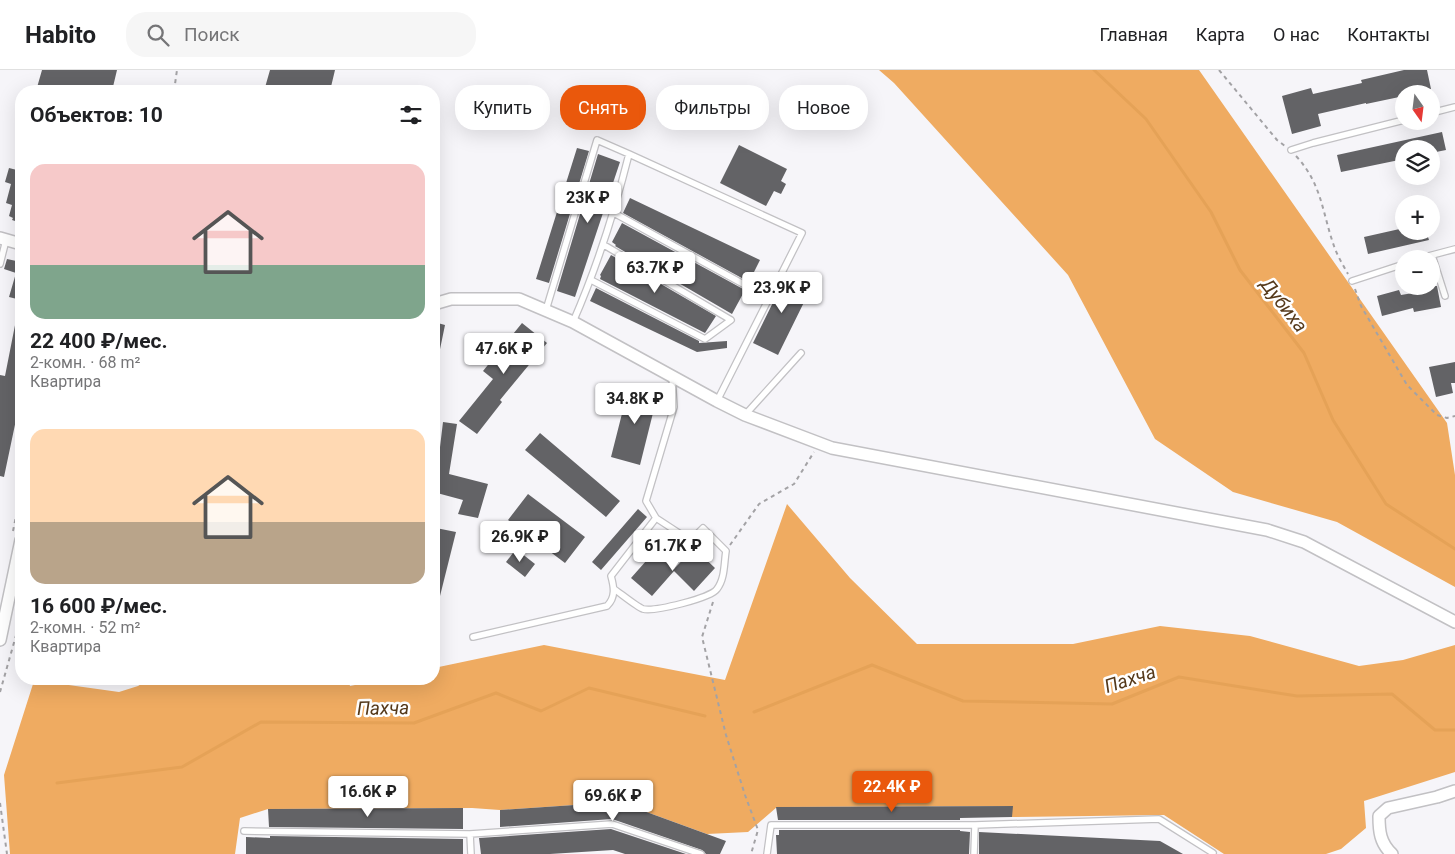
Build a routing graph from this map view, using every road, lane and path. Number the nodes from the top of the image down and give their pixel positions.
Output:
1 (177, 70) edge
2 (1219, 70) edge
3 (175, 85) edge
4 (1455, 107) edge
5 (1440, 111) edge
6 (1395, 122) edge
7 (1291, 150) junction
8 (629, 154) junction
9 (614, 213) junction
10 (3, 239) edge
11 (604, 245) junction
12 (1455, 249) edge
13 (1440, 253) edge
14 (0, 264) edge
15 (1395, 267) edge
16 (591, 280) junction
17 (1440, 280) edge
18 (1352, 281) junction
19 (756, 291) dead end
20 (1445, 296) dead end
21 (440, 302) edge
22 (546, 310) junction
23 (573, 322) junction
24 (801, 353) dead end
25 (672, 375) junction
26 (717, 401) junction
27 (745, 414) junction
28 (1455, 416) edge
29 (820, 444) junction
30 (656, 518) junction
31 (726, 551) junction
32 (15, 568) edge
33 (614, 588) junction
34 (717, 590) junction
35 (1455, 622) edge
36 (473, 636) dead end
37 (0, 637) edge
38 (1455, 791) edge
39 (0, 803) edge
40 (974, 824) junction
41 (244, 831) dead end
42 (470, 834) junction
43 (1213, 852) dead end
44 (7, 854) edge
45 (471, 854) edge
46 (701, 854) edge
47 (751, 854) edge
48 (767, 854) edge
49 (974, 854) edge
50 (1392, 854) edge

1 - 3 path
2 - 7 path
4 - 5 lane
6 - 7 lane
7 - 18 path
8 - 9 lane
8 - 22 lane
8 - 26 lane
9 - 11 lane
9 - 19 lane
10 - 14 lane
11 - 16 lane
11 - 16 lane
12 - 13 lane
15 - 18 lane
16 - 23 lane
17 - 20 lane
18 - 28 path
21 - 22 street
22 - 23 street
23 - 25 street
24 - 27 lane
25 - 26 street
25 - 30 lane
26 - 27 street
27 - 29 street
29 - 31 path
29 - 35 street
30 - 31 lane
30 - 33 lane
31 - 34 lane
32 - 37 street
33 - 34 lane
33 - 36 lane
34 - 47 path
38 - 50 street
39 - 44 path
40 - 43 lane
40 - 48 lane
40 - 49 lane
41 - 42 lane
42 - 45 lane
42 - 46 lane

